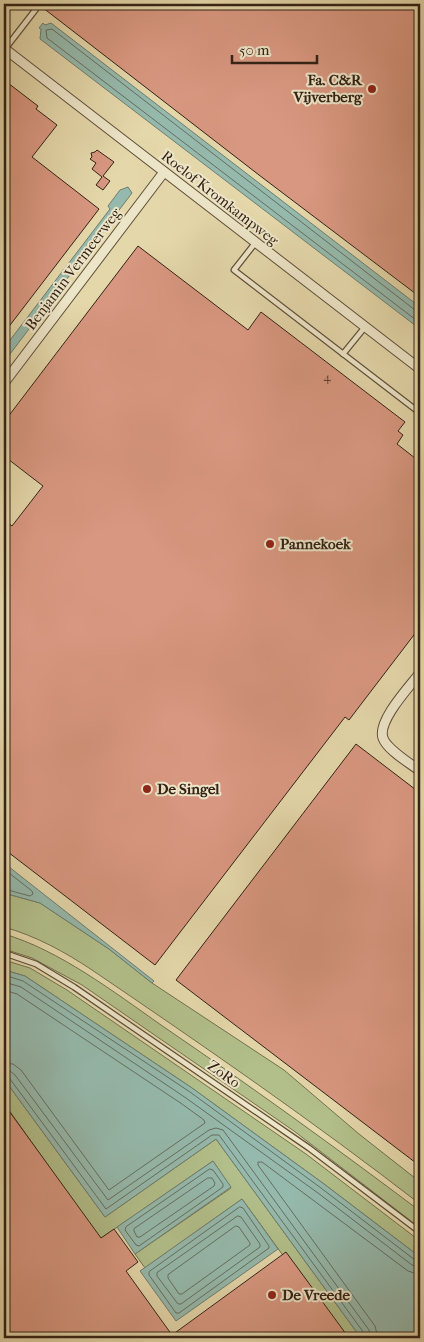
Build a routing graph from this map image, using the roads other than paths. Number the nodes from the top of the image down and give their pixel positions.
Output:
1 (36, 10) dead end
2 (4, 49) edge
3 (164, 172) junction
4 (256, 242) junction
5 (365, 327) junction
6 (343, 354) junction
7 (420, 369) edge
8 (4, 383) edge
9 (420, 413) edge
10 (420, 673) edge
11 (420, 771) edge
12 (4, 953) edge
13 (420, 1232) edge

1 - 2 lane
2 - 3 street, Roelof Kromkampweg
3 - 4 street, Roelof Kromkampweg
3 - 8 street, Benjamin Vermeerweg
4 - 5 street, Roelof Kromkampweg
4 - 6 lane
5 - 6 lane
5 - 7 street, Roelof Kromkampweg
6 - 9 lane
10 - 11 street
12 - 13 lane, ZoRo

